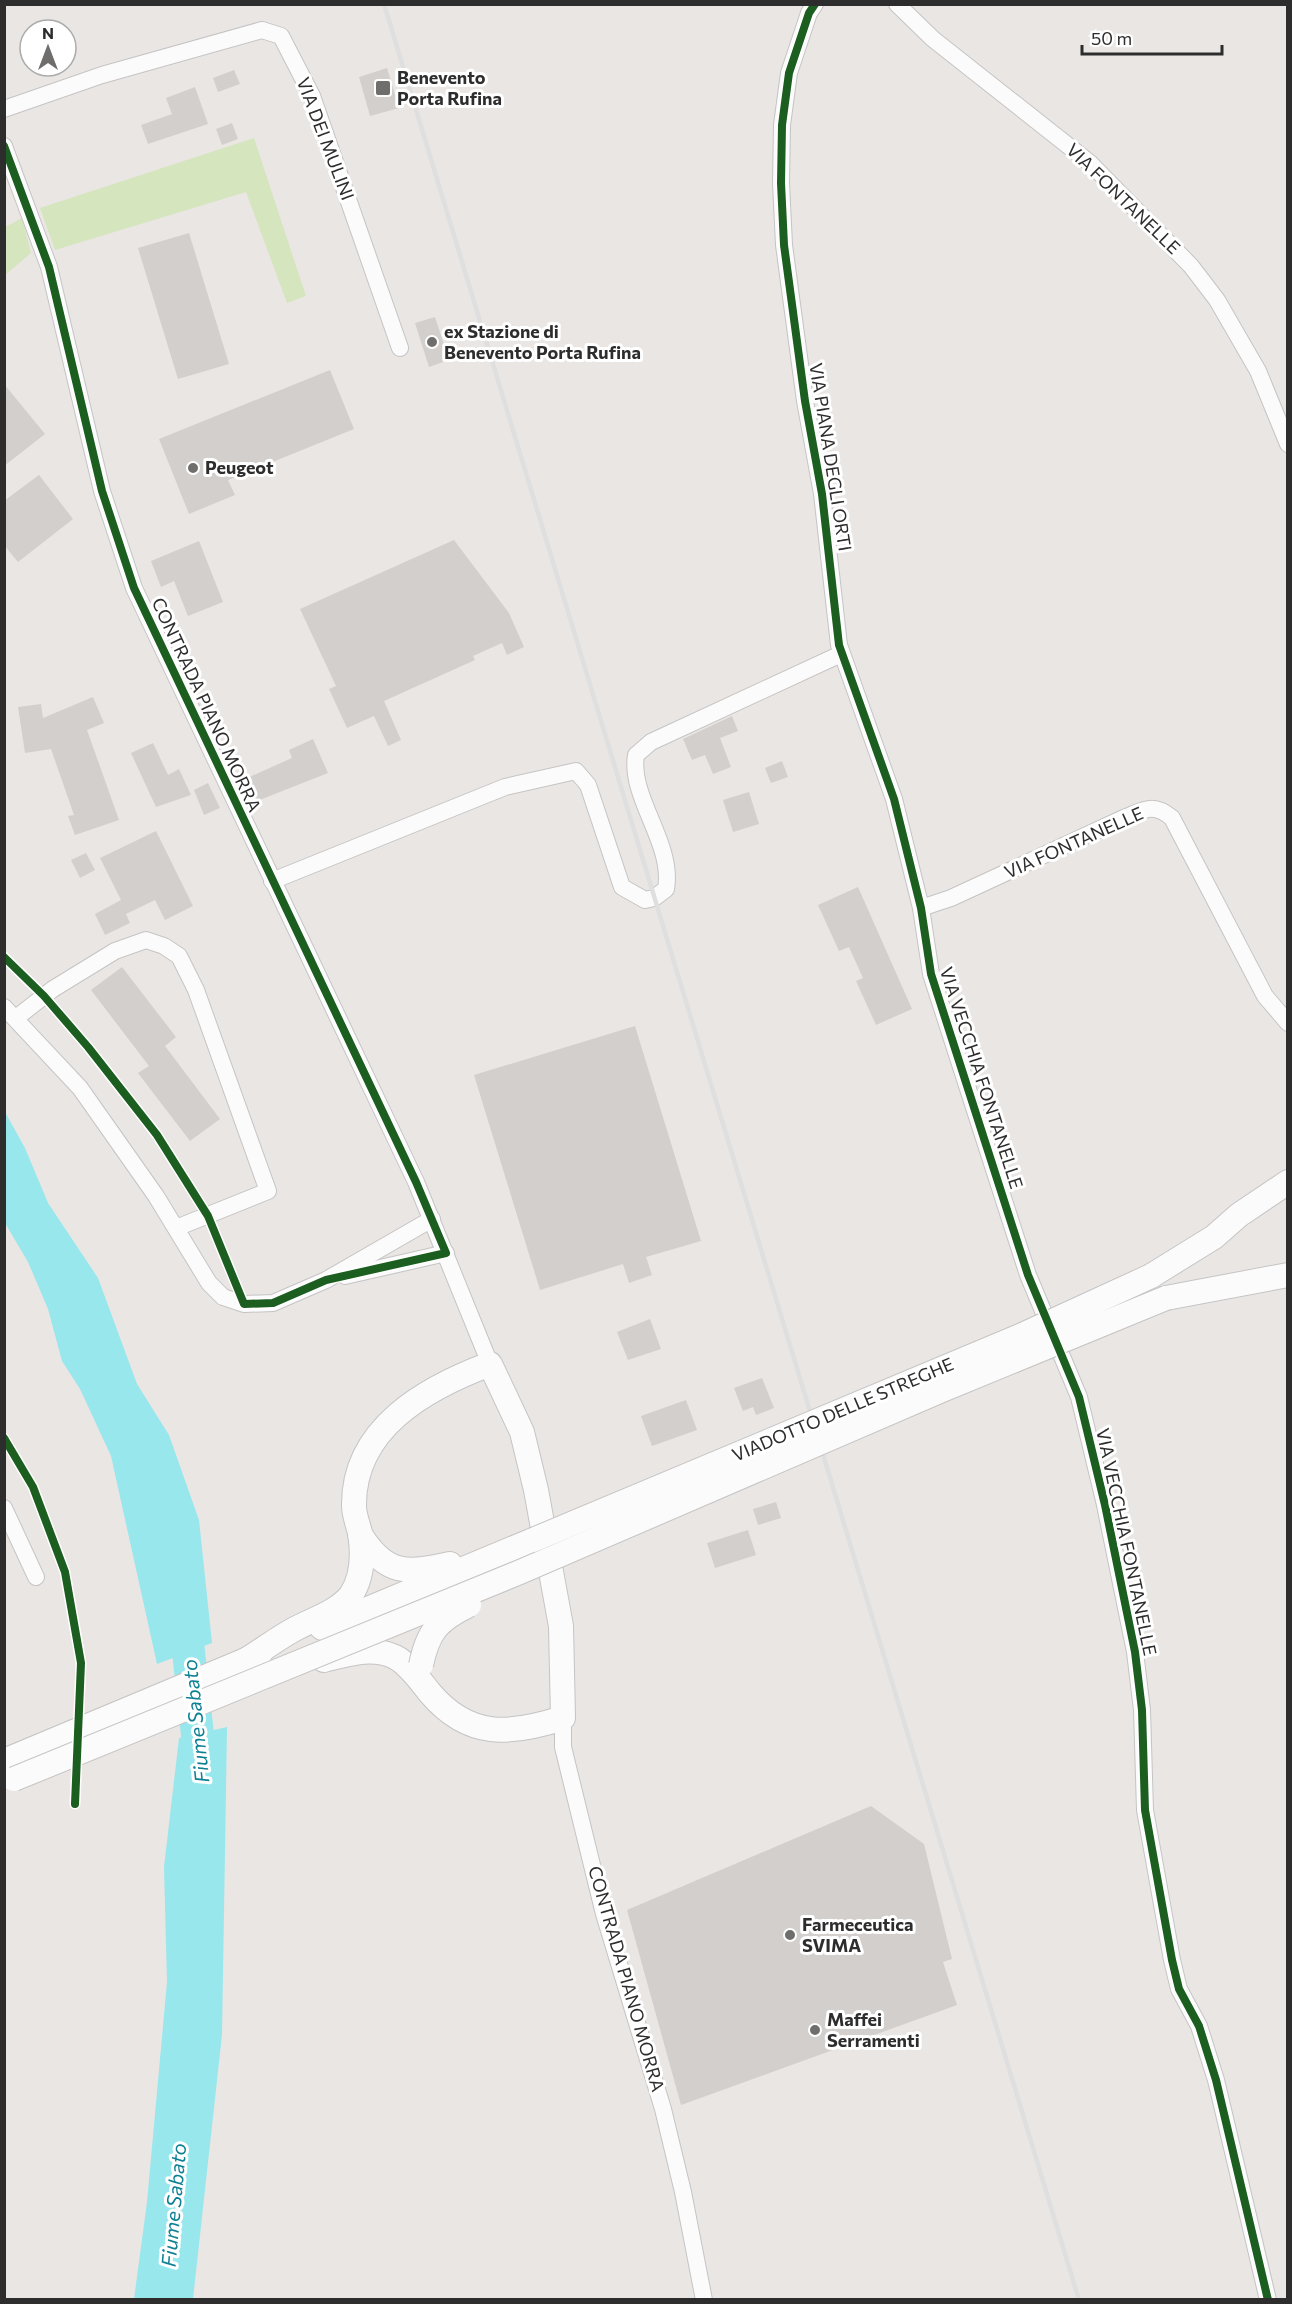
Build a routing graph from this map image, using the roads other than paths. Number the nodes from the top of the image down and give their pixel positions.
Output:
1 (897, 4) edge
2 (808, 7) edge
3 (4, 109) edge
4 (4, 146) edge
5 (400, 348) dead end
6 (1287, 444) edge
7 (841, 654) junction
8 (272, 881) junction
9 (921, 908) junction
10 (10, 1012) edge
11 (1287, 1023) edge
12 (1287, 1182) edge
13 (432, 1219) junction
14 (176, 1228) junction
15 (446, 1253) junction
16 (1287, 1275) edge
17 (326, 1280) junction
18 (490, 1365) junction
19 (4, 1508) edge
20 (533, 1540) junction
21 (364, 1545) junction
22 (575, 1548) junction
23 (36, 1577) dead end
24 (246, 1660) junction
25 (416, 1668) junction
26 (242, 1686) junction
27 (563, 1718) junction
28 (8, 1771) edge
29 (704, 2300) edge
30 (1268, 2300) edge

1 - 6 street, VIA FONTANELLE
2 - 7 street, VIA PIANA DEGLI ORTI
3 - 5 street, VIA DEI MULINI
4 - 8 street, CONTRADA PIANO MORRA
7 - 8 street
7 - 9 street, VIA PIANA DEGLI ORTI
8 - 13 street, CONTRADA PIANO MORRA
9 - 11 street, VIA FONTANELLE
9 - 30 street, VIA VECCHIA FONTANELLE
10 - 14 street
10 - 14 street
12 - 20 main road, VIADOTTO DELLE STREGHE, bridge
13 - 15 street, CONTRADA PIANO MORRA
13 - 17 street
14 - 17 street
15 - 17 street
15 - 18 street, CONTRADA PIANO MORRA
16 - 22 main road, bridge
18 - 21 main road
18 - 27 main road, CONTRADA PIANO MORRA
19 - 23 street
20 - 21 main road
20 - 24 main road
21 - 24 main road
22 - 25 main road, bridge
22 - 26 main road, bridge
24 - 28 main road
25 - 26 main road, bridge
25 - 27 main road
26 - 28 main road, bridge
27 - 29 street, CONTRADA PIANO MORRA

